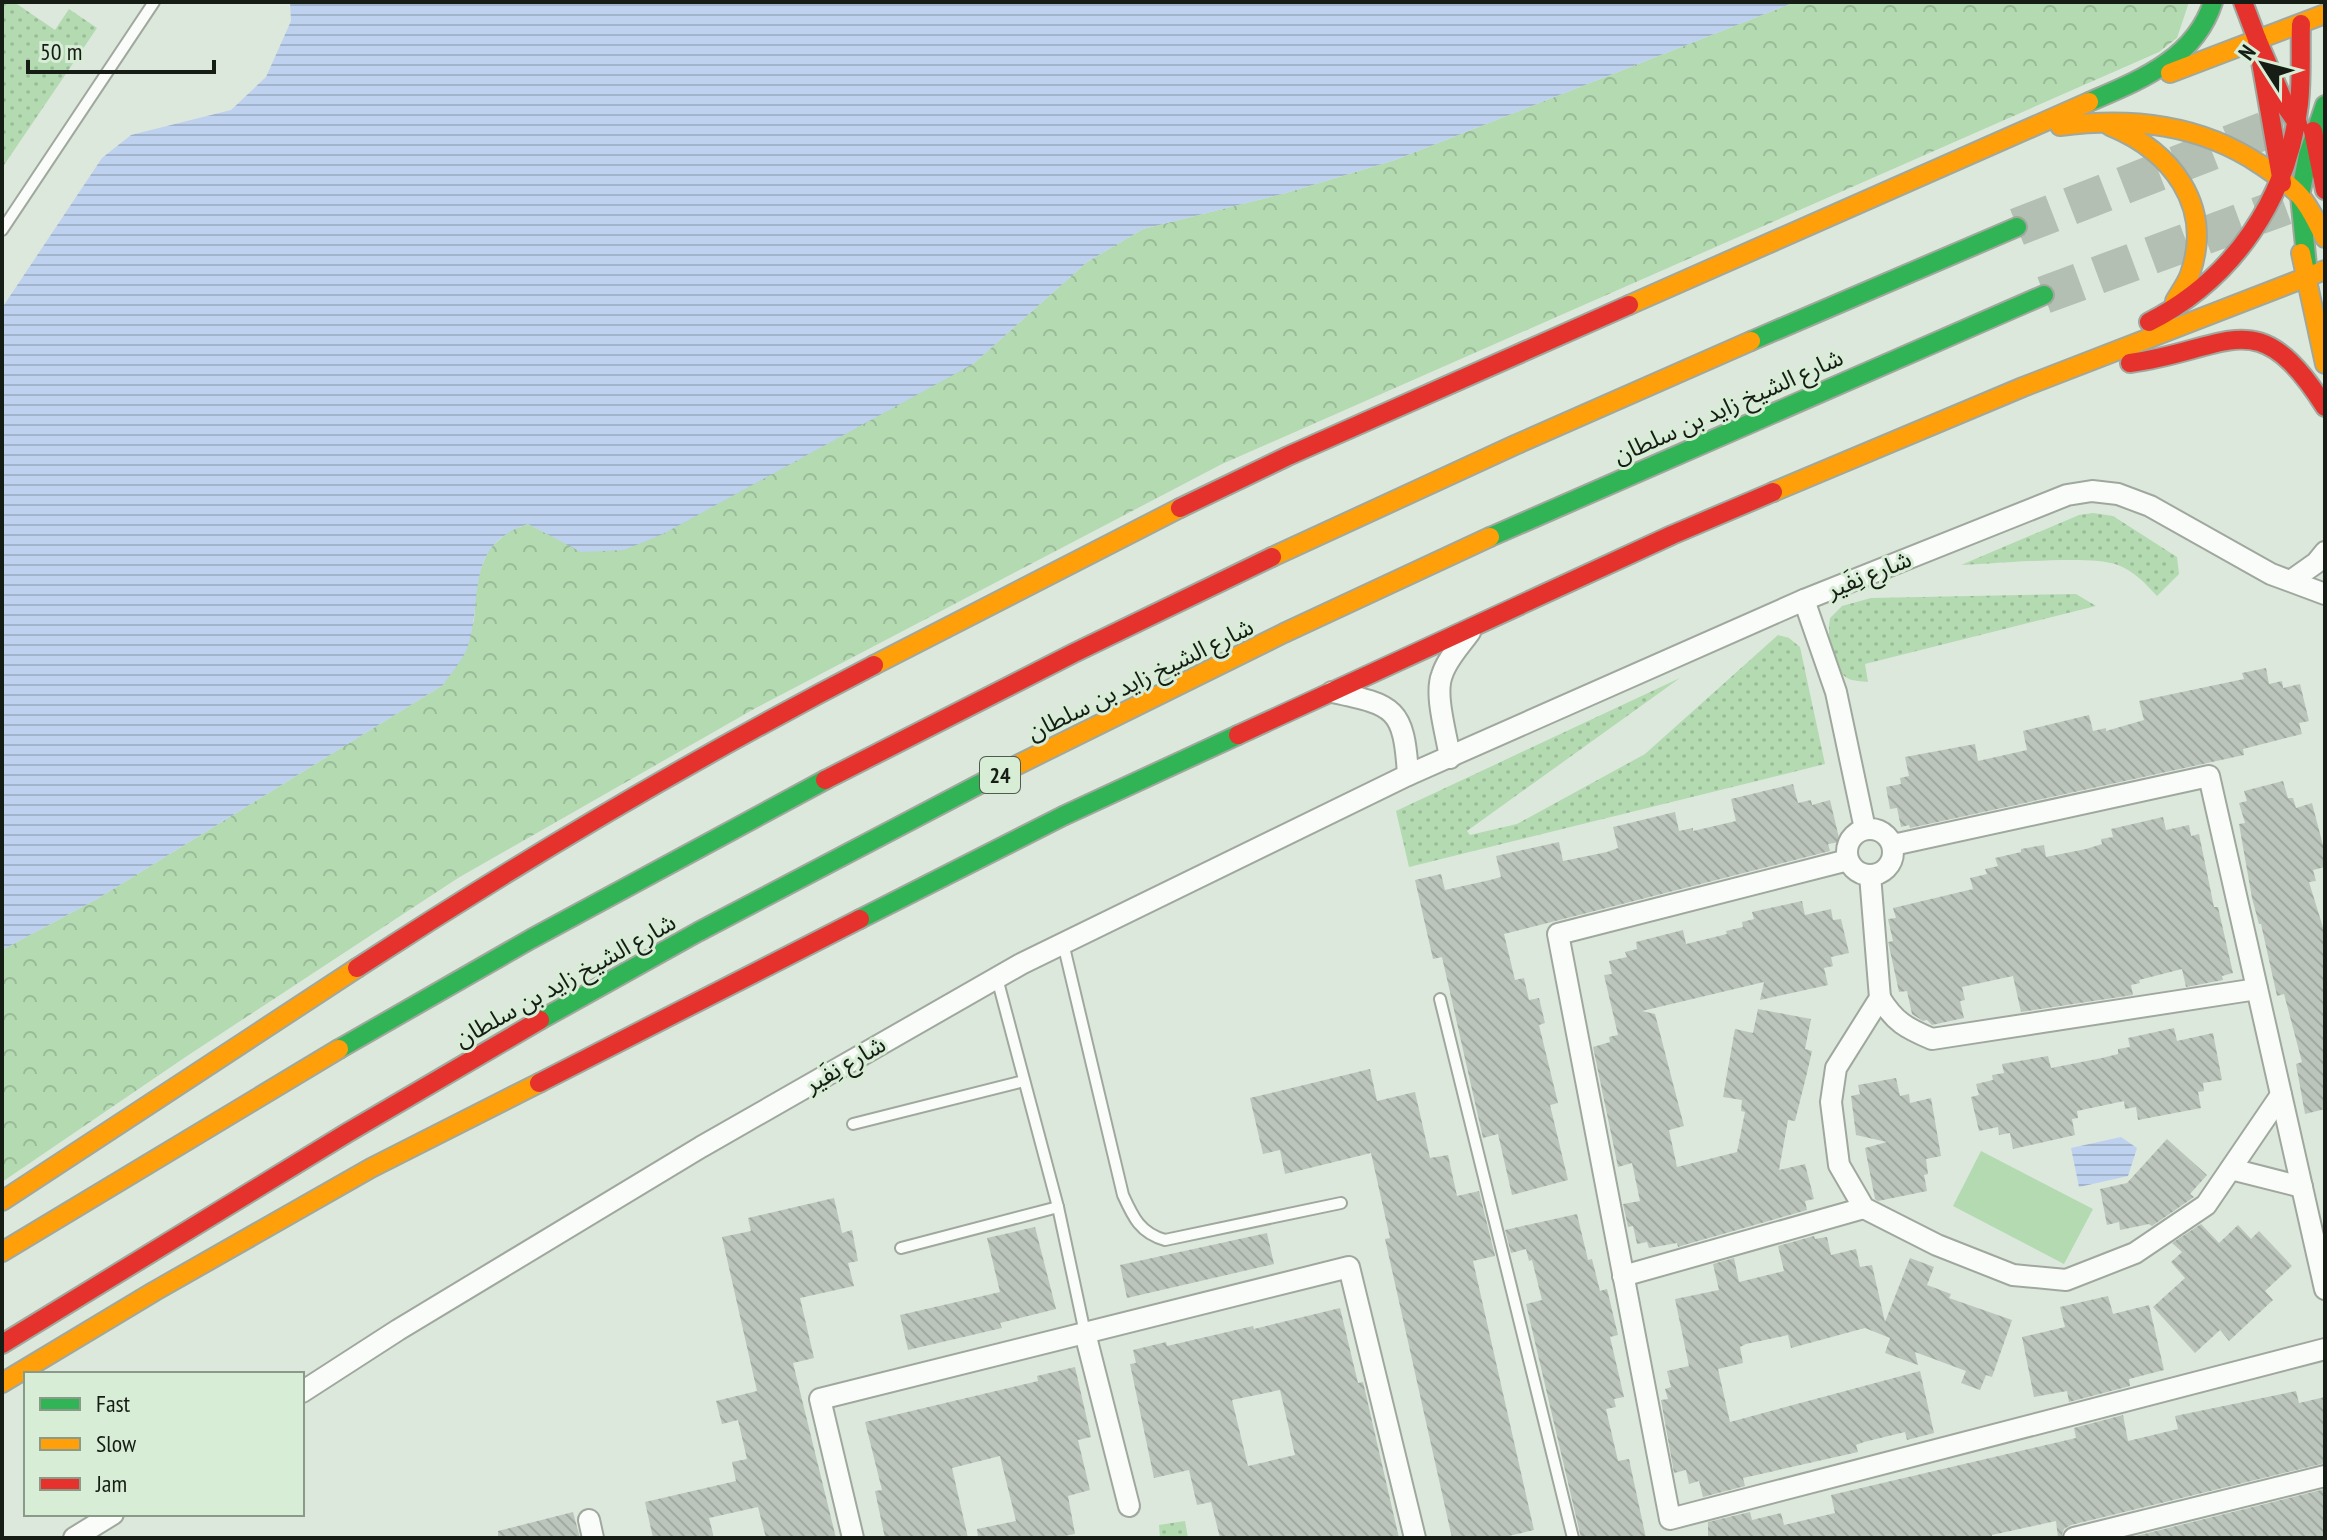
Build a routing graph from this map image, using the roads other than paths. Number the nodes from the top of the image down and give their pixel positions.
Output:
1 (154, 2) edge
2 (2213, 2) edge
3 (2243, 2) edge
4 (2297, 2) edge
5 (2325, 14) edge
6 (2301, 24) junction
7 (2257, 39) junction
8 (2121, 88) junction
9 (2325, 105) edge
10 (2084, 122) junction
11 (2296, 122) junction
12 (2017, 133) junction
13 (2319, 137) edge
14 (2281, 180) junction
15 (2325, 190) edge
16 (2300, 196) junction
17 (2017, 227) tunnel mouth
18 (2, 230) edge
19 (2325, 238) edge
20 (2316, 273) edge
21 (2044, 295) tunnel mouth
22 (2163, 316) junction
23 (2091, 361) junction
24 (2325, 364) edge
25 (2023, 387) junction
26 (2325, 407) edge
27 (2325, 552) edge
28 (2292, 580) junction
29 (2325, 594) edge
30 (1804, 600) junction
31 (1476, 625) junction
32 (1332, 692) junction
33 (1450, 758) junction
34 (1408, 775) junction
35 (1865, 829) junction
36 (1893, 845) junction
37 (1848, 860) junction
38 (1870, 875) junction
39 (1063, 943) junction
40 (996, 977) junction
41 (2257, 989) junction
42 (1880, 998) junction
43 (1440, 999) dead end
44 (1024, 1081) junction
45 (2281, 1095) junction
46 (853, 1124) dead end
47 (2231, 1169) junction
48 (2302, 1187) junction
49 (2, 1201) edge
50 (1341, 1203) dead end
51 (1058, 1207) junction
52 (1864, 1208) junction
53 (901, 1248) dead end
54 (2, 1252) edge
55 (1623, 1276) junction
56 (2325, 1289) edge
57 (1085, 1333) junction
58 (2, 1344) edge
59 (2325, 1349) edge
60 (2, 1383) edge
61 (304, 1391) edge
62 (2325, 1476) edge
63 (1129, 1506) dead end
64 (110, 1516) edge
65 (74, 1538) edge
66 (853, 1538) edge
67 (1415, 1538) edge
68 (1573, 1538) edge
69 (2074, 1538) edge

1 - 18 lane
2 - 8 main road
3 - 7 main road
4 - 6 main road
5 - 6 main road
6 - 7 main road
6 - 11 main road
6 - 13 main road
7 - 8 main road
7 - 11 main road
7 - 14 main road
8 - 12 main road
9 - 13 main road
10 - 12 main road
10 - 14 main road
10 - 22 main road
11 - 13 main road
11 - 14 main road
12 - 49 main road
13 - 15 main road
13 - 16 main road
14 - 16 main road
14 - 20 main road
14 - 22 main road
16 - 19 main road
16 - 20 main road
17 - 54 main road, شارع الشيخ زايد بن سلطان
20 - 23 main road
20 - 24 main road
21 - 58 main road, شارع الشيخ زايد بن سلطان / 24
22 - 25 main road
23 - 25 main road
23 - 26 main road
25 - 31 main road
27 - 28 street
28 - 29 street, شارع نِفَير
28 - 30 street, شارع نِفَير
30 - 33 street, شارع نِفَير
30 - 35 street
31 - 32 main road
31 - 33 street
32 - 34 street
32 - 60 main road
33 - 34 street, شارع نِفَير
34 - 39 street, شارع نِفَير
35 - 36 street
35 - 37 street
36 - 38 street
36 - 41 street
37 - 38 street
37 - 55 street
38 - 42 street
39 - 40 street, شارع نِفَير
39 - 50 lane
40 - 44 lane
40 - 61 street, شارع نِفَير
41 - 42 street
41 - 45 street
42 - 52 street
43 - 68 lane
44 - 46 lane
44 - 51 lane
45 - 47 street
45 - 48 street
47 - 48 street
47 - 52 street
48 - 56 street
51 - 53 lane
51 - 57 lane
52 - 55 street
55 - 59 street
57 - 63 street
57 - 66 street
57 - 67 street
62 - 69 street
64 - 65 street

